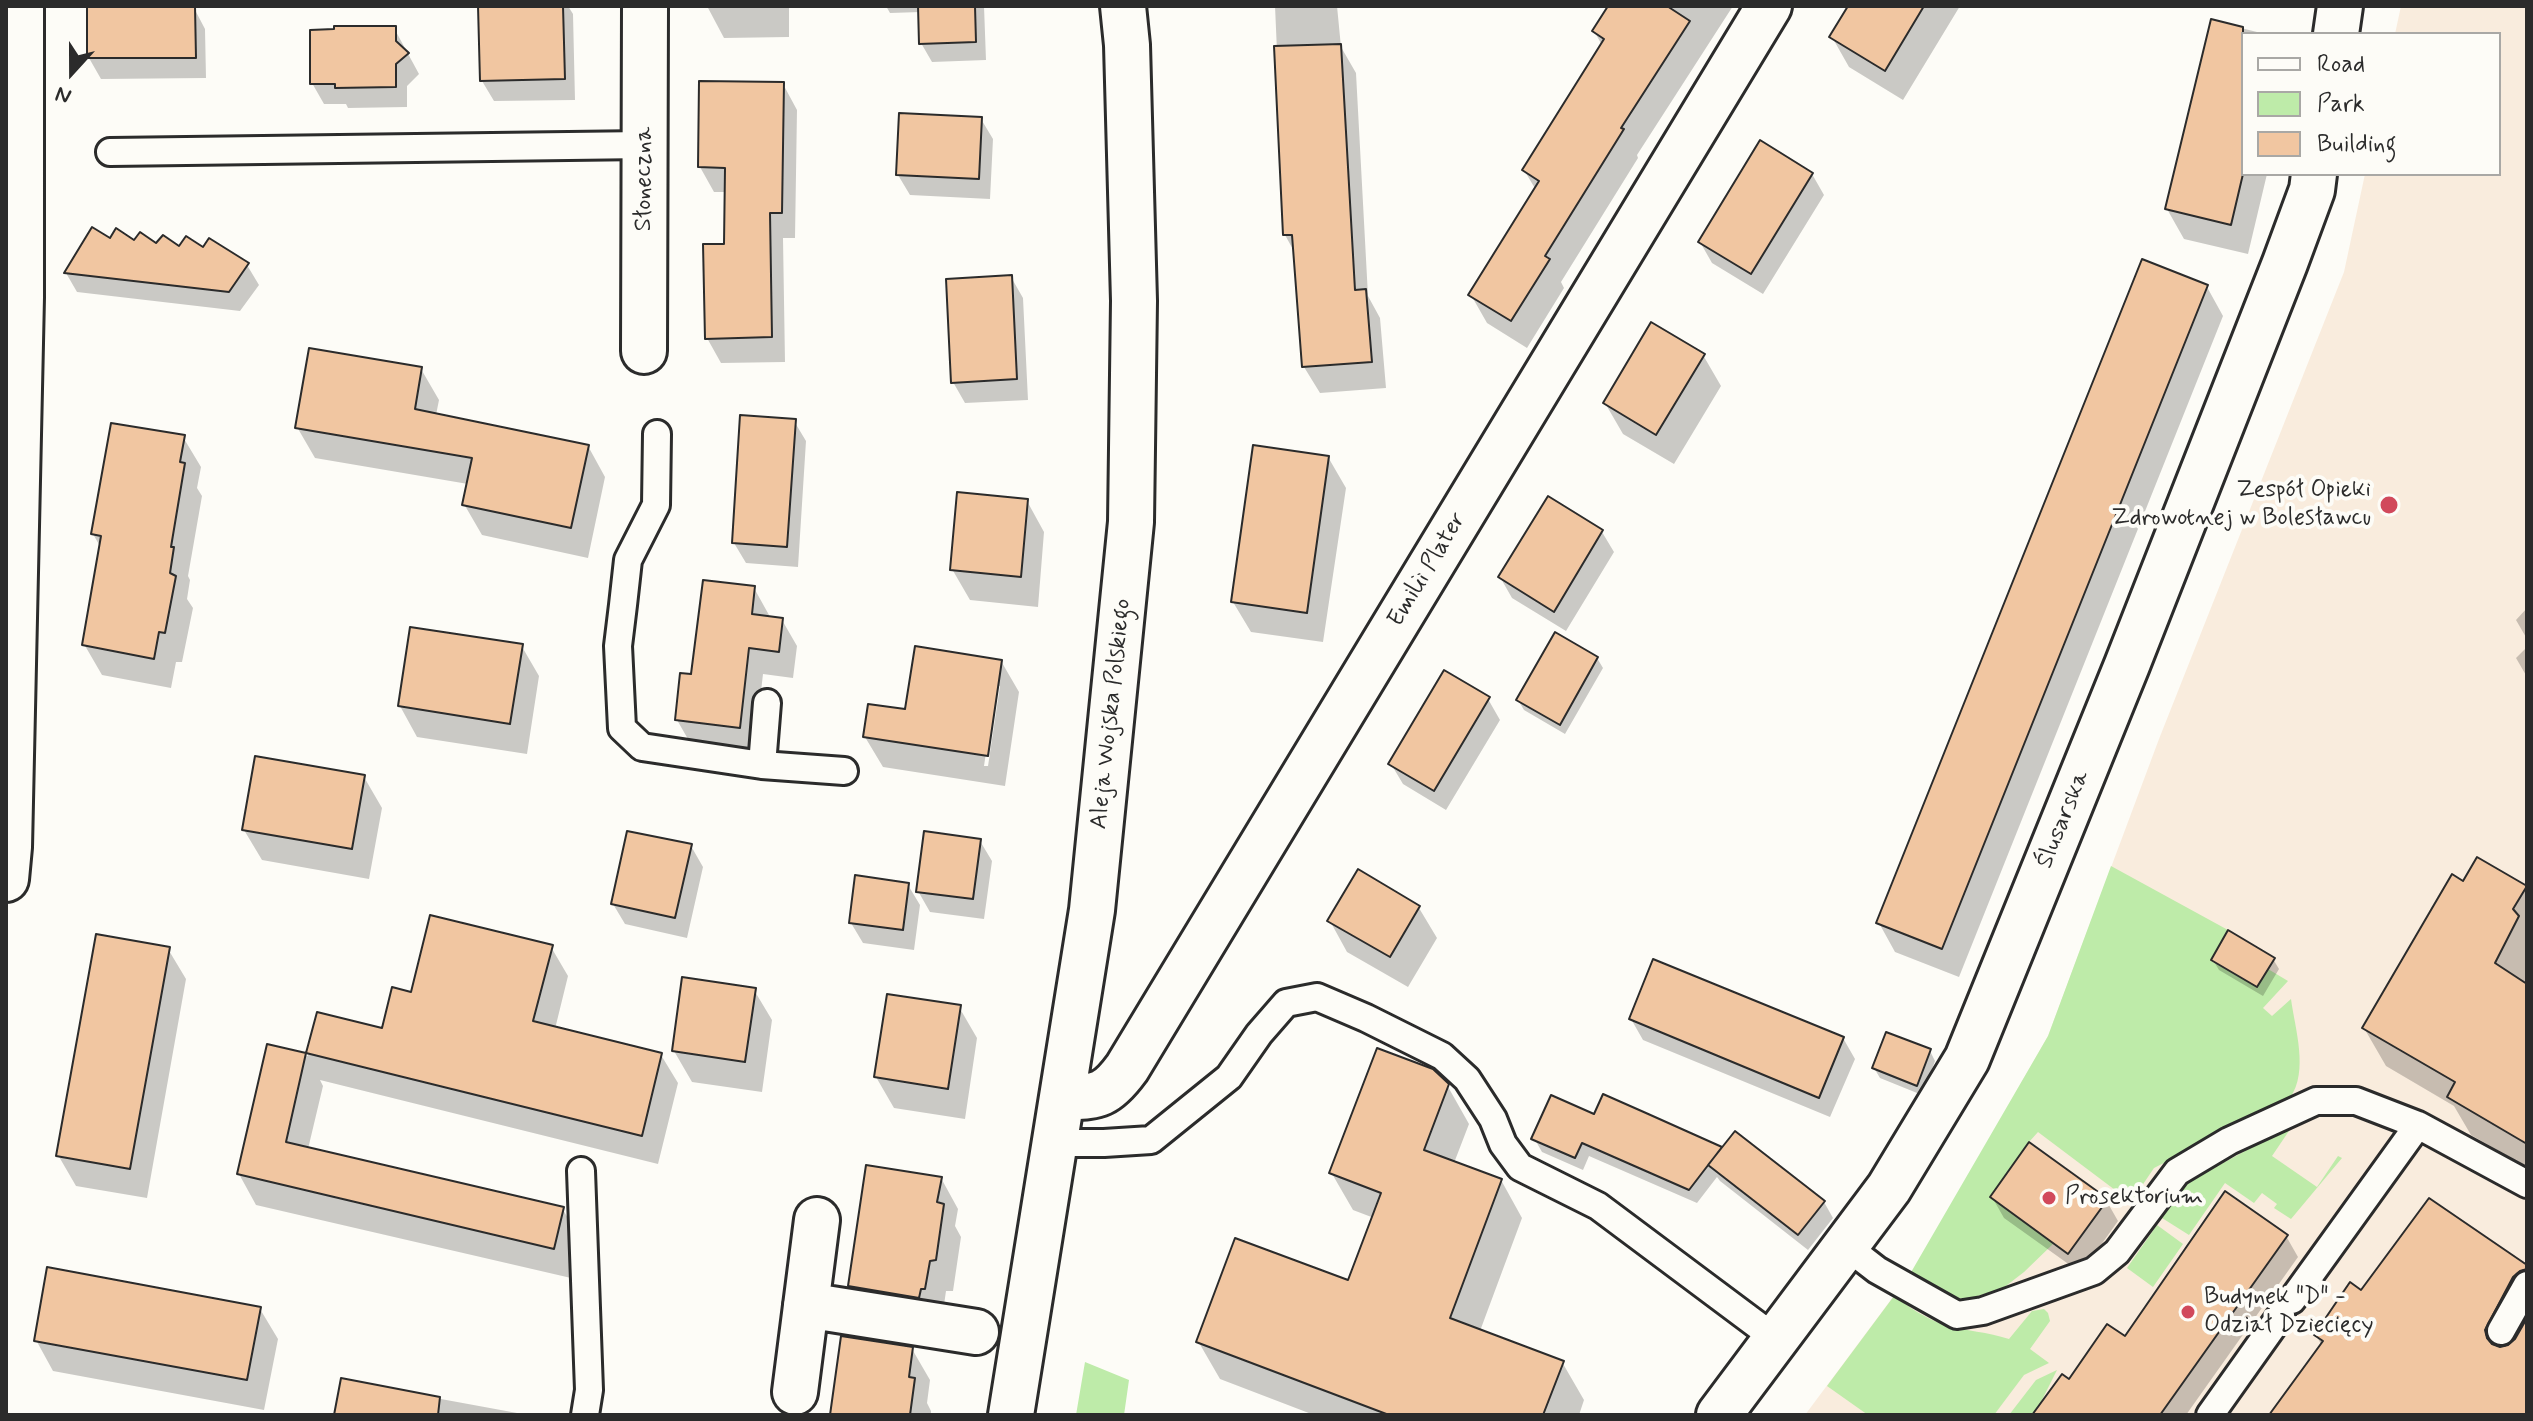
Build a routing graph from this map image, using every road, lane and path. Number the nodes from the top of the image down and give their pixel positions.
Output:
1 (21, 6) edge
2 (645, 6) edge
3 (1123, 6) edge
4 (1769, 6) edge
5 (2340, 6) edge
6 (2336, 32) edge
7 (645, 145) junction
8 (110, 152) dead end
9 (2314, 176) edge
10 (644, 351) dead end
11 (657, 434) dead end
12 (767, 703) dead end
13 (762, 765) junction
14 (844, 771) dead end
15 (6, 879) edge
16 (1062, 1098) junction
17 (2418, 1125) junction
18 (1055, 1143) junction
19 (581, 1171) dead end
20 (2527, 1184) edge
21 (817, 1220) dead end
22 (1846, 1246) junction
23 (2527, 1285) edge
24 (806, 1305) junction
25 (2501, 1331) dead end
26 (976, 1332) dead end
27 (1776, 1339) junction
28 (795, 1392) dead end
29 (585, 1415) edge
30 (1011, 1415) edge
31 (1719, 1415) edge
32 (2210, 1415) edge

1 - 15 street
2 - 7 street, Słoneczna
3 - 16 street, Aleja Wojska Polskiego
4 - 16 street, Emilii Plater
5 - 6 street
7 - 8 lane
7 - 10 street, Słoneczna
9 - 22 street, Ślusarska
11 - 13 lane
12 - 13 lane
13 - 14 lane
16 - 18 street, Aleja Wojska Polskiego
17 - 20 lane
17 - 22 lane
17 - 32 lane
18 - 27 lane
18 - 30 street, Aleja Wojska Polskiego
19 - 29 lane
21 - 24 street
22 - 27 street, Ślusarska
23 - 25 lane
24 - 26 street
24 - 28 street
27 - 31 street, Ślusarska

